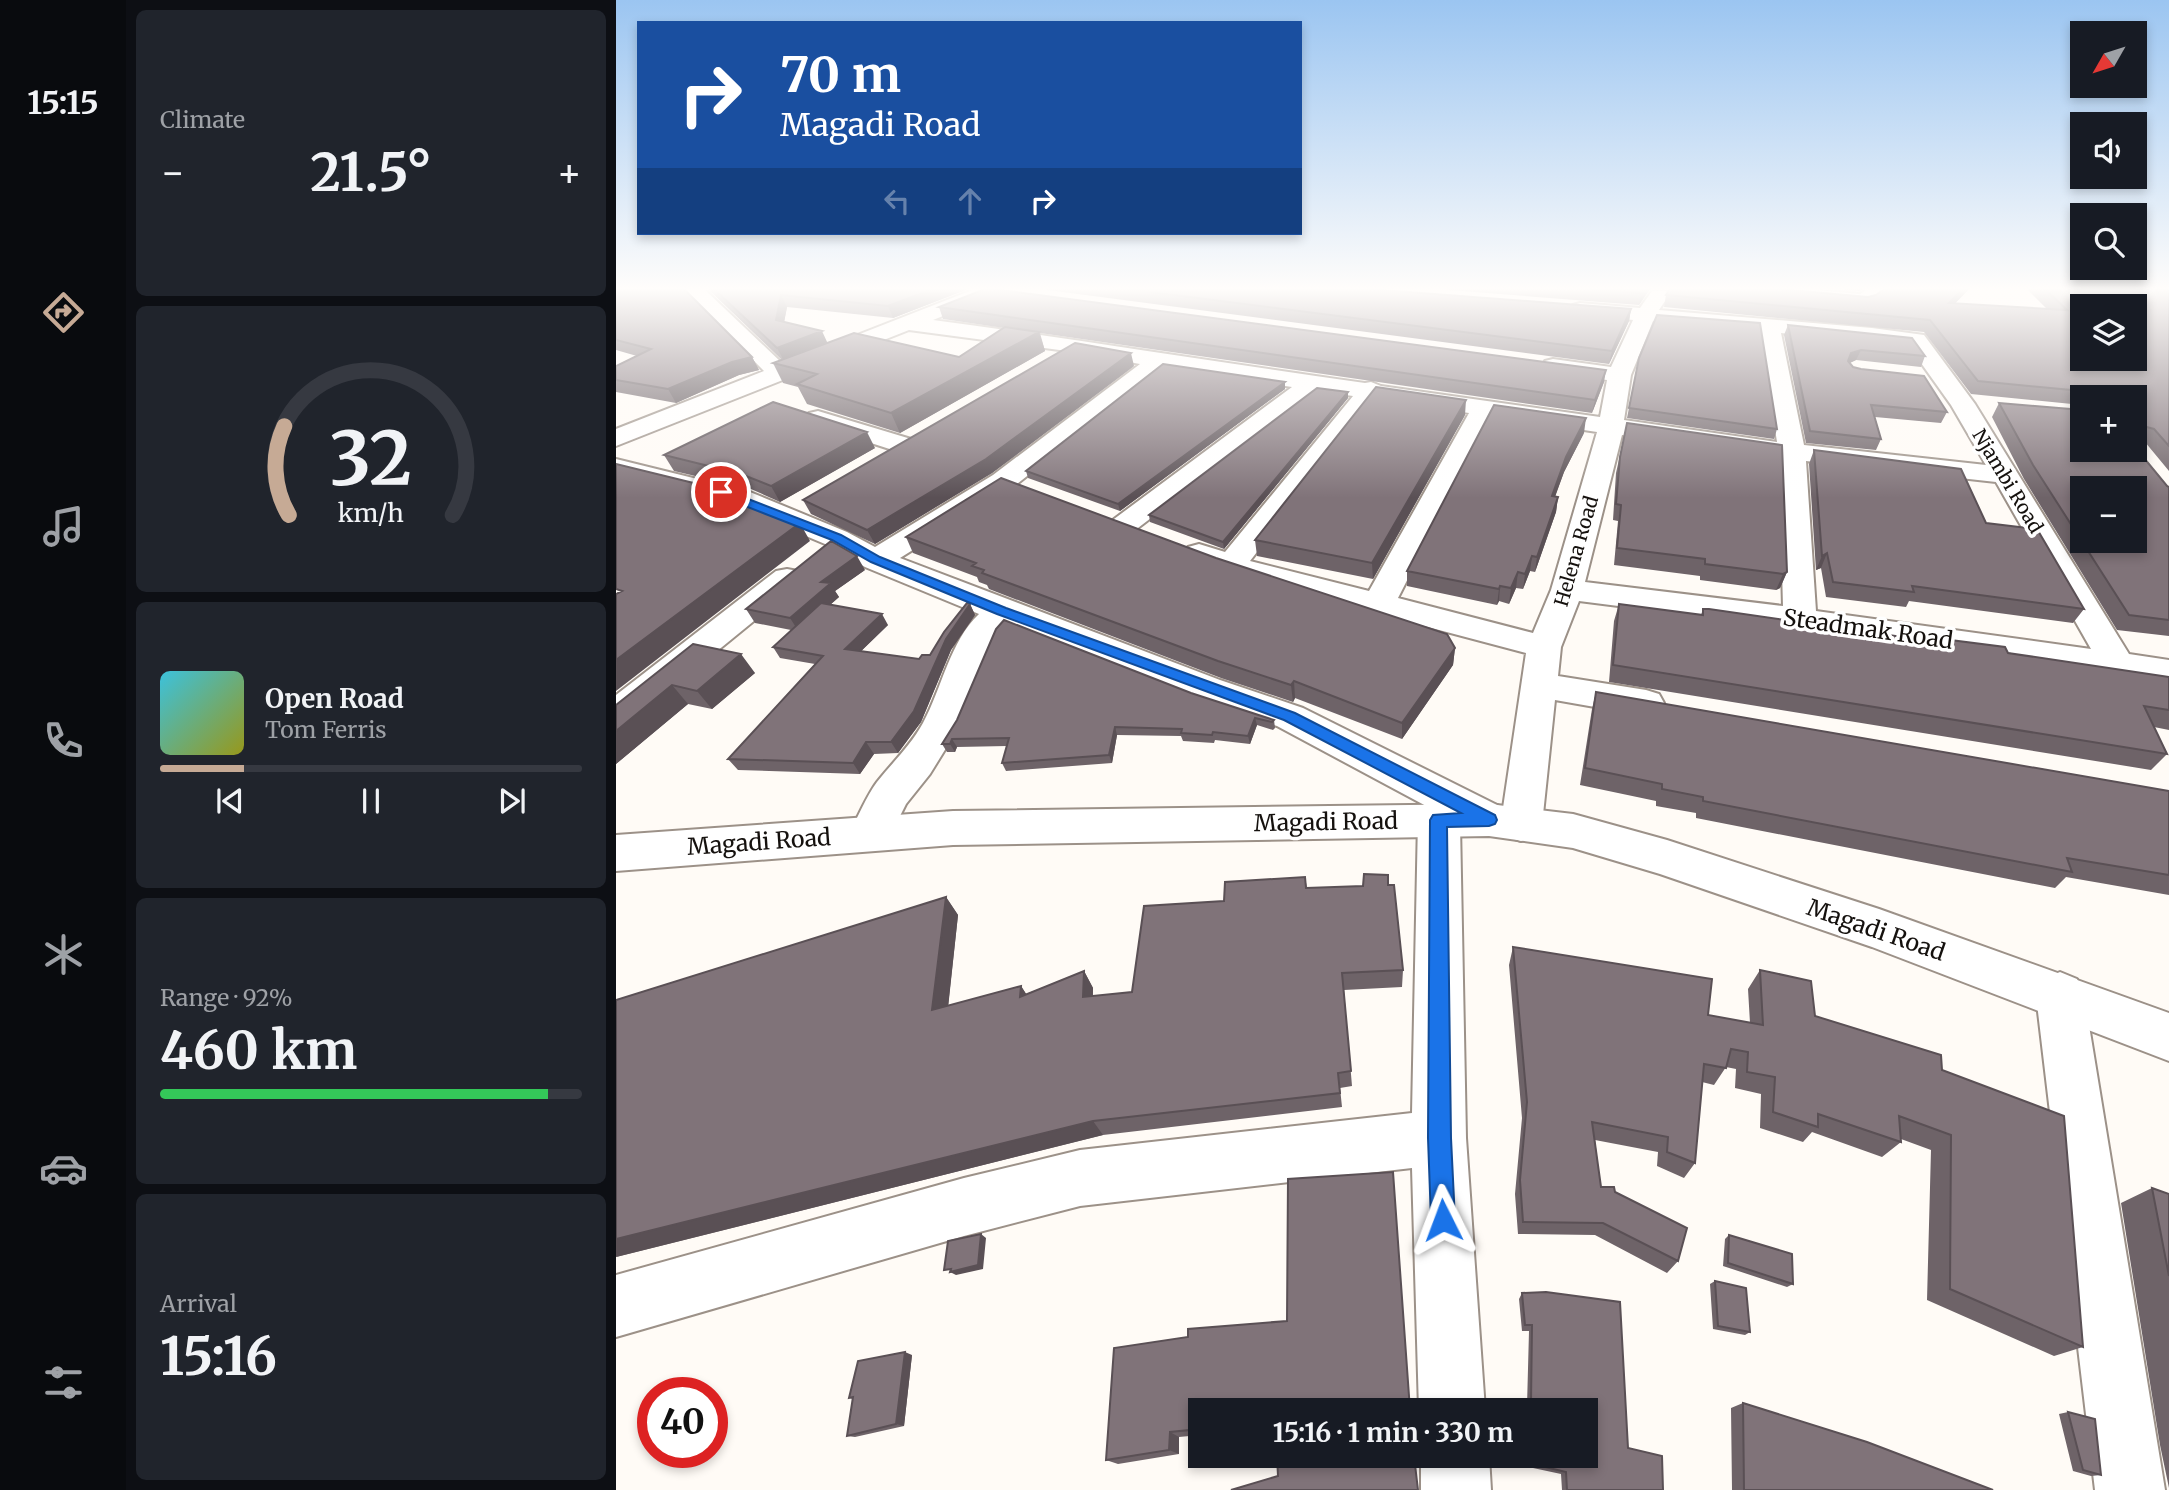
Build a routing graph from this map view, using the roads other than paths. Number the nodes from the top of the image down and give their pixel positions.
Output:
1 (764, 359) edge
2 (818, 359) edge
3 (1050, 359) edge
4 (1149, 359) edge
5 (1626, 359) edge
6 (1775, 359) edge
7 (1930, 359) edge
8 (1158, 361) junction
9 (1536, 364) edge
10 (1040, 366) edge
11 (780, 374) junction
12 (1907, 374) edge
13 (1619, 375) junction
14 (1314, 382) junction
15 (1371, 389) junction
16 (737, 392) junction
17 (775, 404) edge
18 (1484, 407) junction
19 (1974, 409) junction
20 (800, 412) edge
21 (1611, 427) junction
22 (925, 432) edge
23 (616, 438) edge
24 (902, 445) junction
25 (1792, 452) junction
26 (879, 459) edge
27 (616, 467) edge
28 (2004, 475) junction
29 (1003, 481) junction
30 (1039, 494) edge
31 (836, 538) junction
32 (876, 560) junction
33 (1231, 565) junction
34 (1567, 590) junction
35 (1379, 603) junction
36 (1002, 611) junction
37 (1800, 619) junction
38 (1545, 647) junction
39 (2117, 664) junction
40 (2169, 672) edge
41 (1539, 685) junction
42 (1676, 708) edge
43 (616, 714) edge
44 (1483, 821) junction
45 (870, 834) junction
46 (616, 853) edge
47 (2060, 995) junction
48 (2169, 1037) edge
49 (1439, 1138) junction
50 (616, 1306) edge
51 (1451, 1398) edge
52 (1455, 1468) edge
53 (1456, 1490) edge
54 (2130, 1490) edge

1 - 11 main road
2 - 11 main road
3 - 10 main road
4 - 8 main road
5 - 13 main road, Helena Road
6 - 25 main road
7 - 19 main road, Njambi Road
8 - 14 main road
8 - 29 main road
9 - 13 main road
11 - 16 main road
12 - 19 main road
13 - 21 main road, Helena Road
14 - 15 main road
14 - 33 main road
15 - 18 main road
15 - 33 main road
16 - 17 main road
16 - 23 main road
18 - 21 main road
18 - 35 main road
19 - 28 main road, Njambi Road
20 - 24 main road
21 - 25 main road
21 - 34 main road, Helena Road
22 - 24 main road
24 - 26 main road
25 - 28 main road
25 - 37 main road
27 - 31 main road
28 - 39 main road, Njambi Road
29 - 30 main road
29 - 32 main road
31 - 32 main road
31 - 43 main road
32 - 36 main road
33 - 35 main road
34 - 37 main road, Steadmak Road
34 - 38 main road, Helena Road
35 - 38 main road
36 - 44 main road
36 - 45 main road
37 - 39 main road, Steadmak Road
38 - 41 main road, Helena Road
39 - 40 main road, Steadmak Road
41 - 42 main road
41 - 44 main road, Helena Road
44 - 45 main road, Magadi Road
44 - 47 main road, Magadi Road
44 - 49 main road, Helena Road
45 - 46 main road, Magadi Road
47 - 48 main road, Magadi Road
47 - 54 main road
49 - 50 main road
49 - 51 main road, Helena Road
52 - 53 main road

